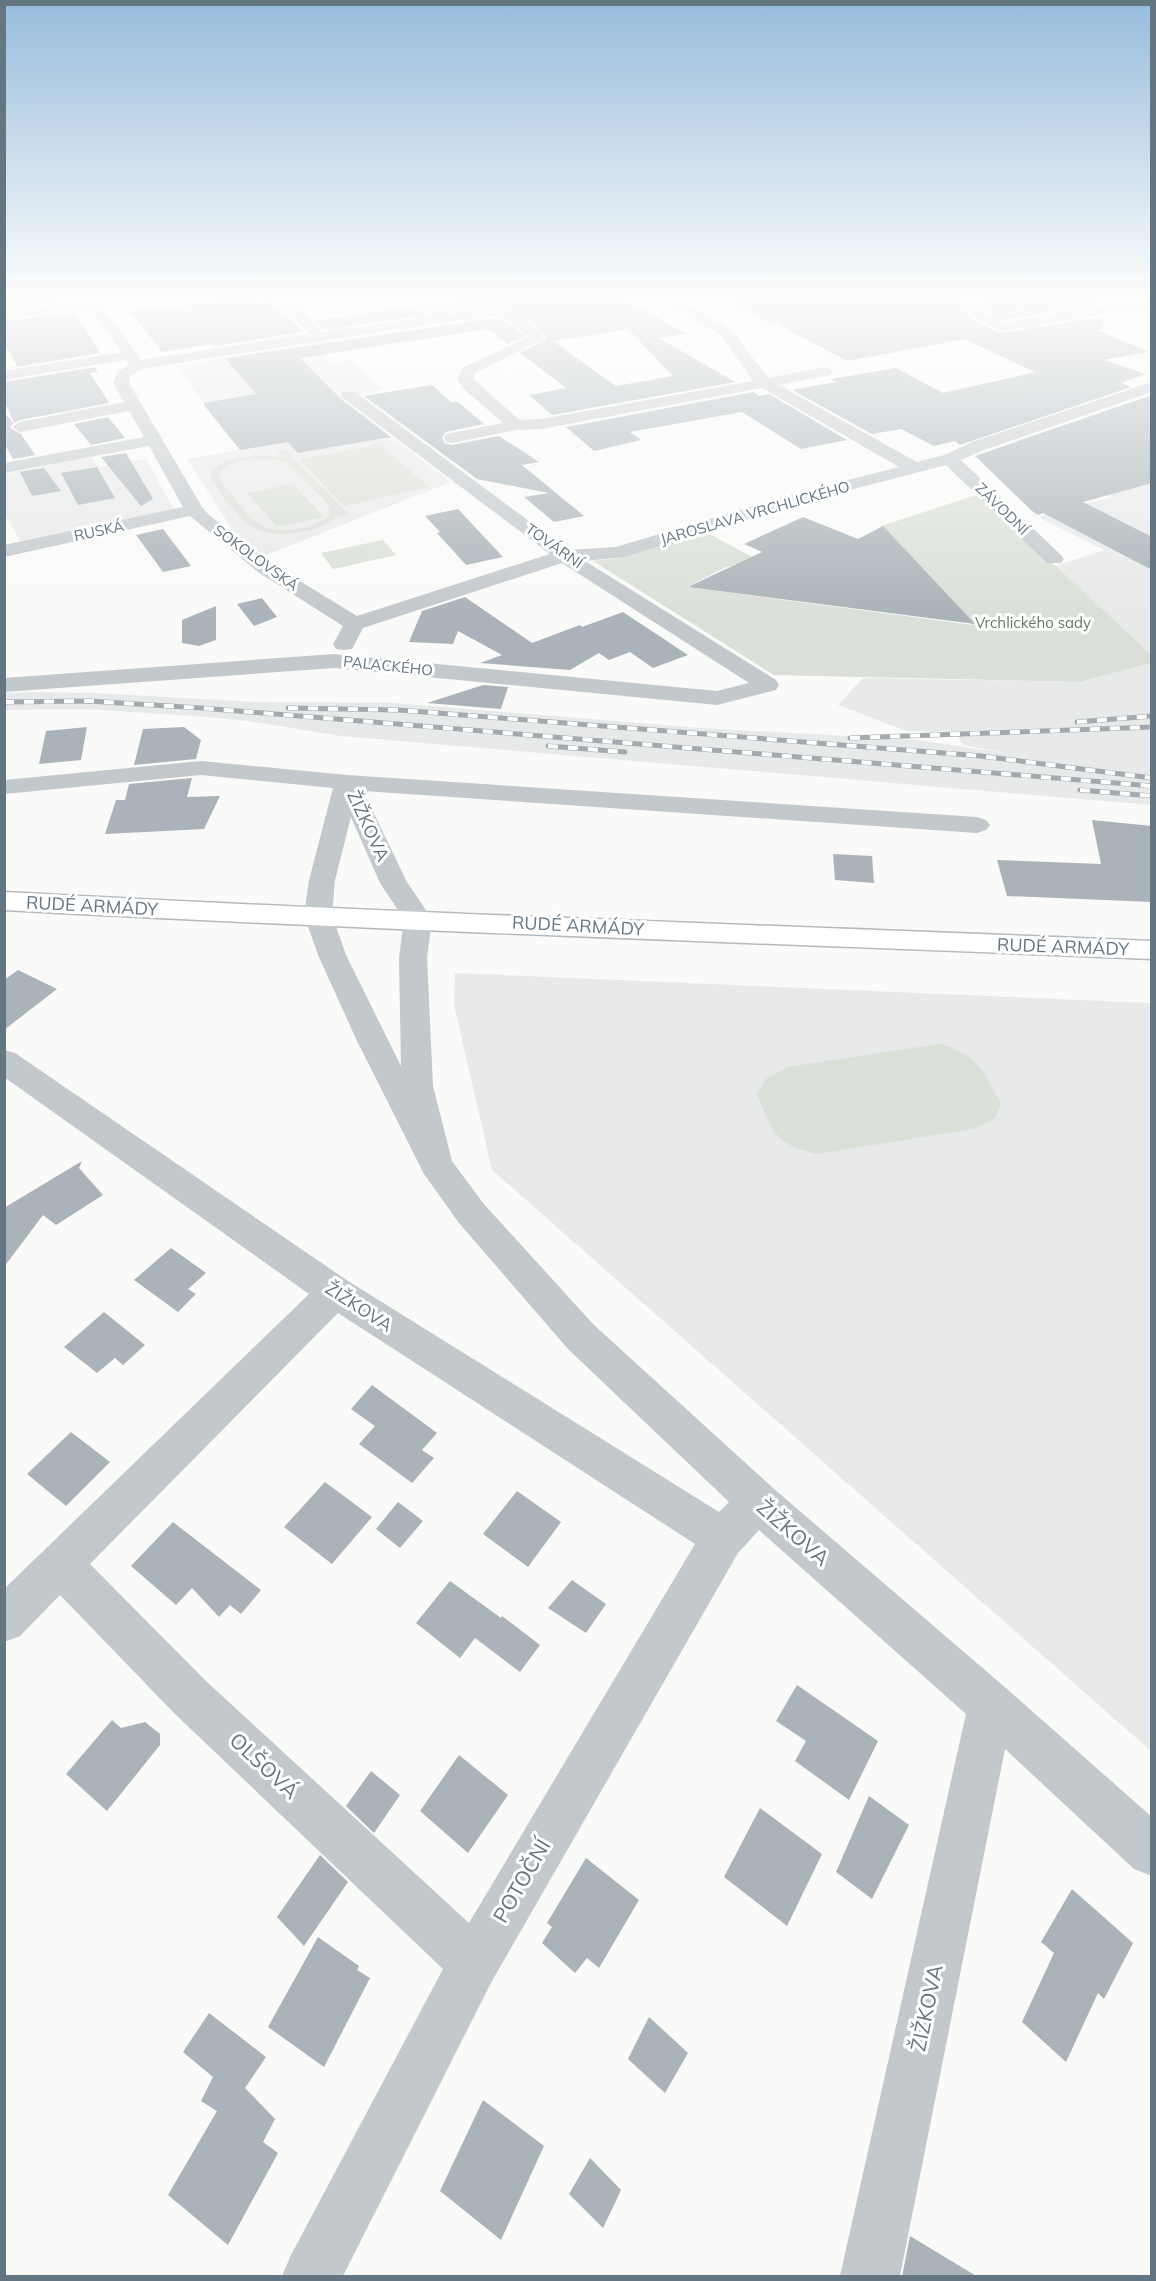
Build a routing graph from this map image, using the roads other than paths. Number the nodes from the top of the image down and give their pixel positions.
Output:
1 (360, 403) edge
2 (490, 403) edge
3 (657, 403) edge
4 (800, 403) edge
5 (1103, 403) edge
6 (135, 405) joint
7 (516, 425) junction
8 (20, 426) dead end
9 (452, 438) dead end
10 (152, 440) junction
11 (950, 459) junction
12 (4, 468) edge
13 (916, 469) junction
14 (194, 510) junction
15 (4, 551) edge
16 (564, 556) junction
17 (1054, 559) dead end
18 (355, 624) junction
19 (334, 661) junction
20 (4, 685) edge
21 (768, 685) joint
22 (347, 782) junction
23 (4, 787) edge
24 (977, 825) dead end
25 (4, 901) edge
26 (318, 915) junction
27 (418, 919) junction
28 (1152, 950) edge
29 (4, 1061) edge
30 (436, 1165) junction
31 (335, 1292) junction
32 (758, 1502) junction
33 (723, 1538) junction
34 (60, 1564) junction
35 (4, 1620) edge
36 (991, 1705) junction
37 (1152, 1851) edge
38 (474, 1963) junction
39 (312, 2277) edge
40 (870, 2277) edge

1 - 16 street, TOVÁRNÍ
2 - 7 street
3 - 7 street
4 - 13 street
5 - 11 street, JAROSLAVA VRCHLICKÉHO
6 - 8 street
6 - 10 street, SOKOLOVSKÁ
7 - 9 street
10 - 12 street
10 - 14 street, SOKOLOVSKÁ
11 - 13 street, JAROSLAVA VRCHLICKÉHO
11 - 17 street, ZÁVODNÍ
13 - 16 street, JAROSLAVA VRCHLICKÉHO
14 - 15 street, RUSKÁ
14 - 18 street, SOKOLOVSKÁ
16 - 18 street, JAROSLAVA VRCHLICKÉHO
16 - 21 street, TOVÁRNÍ
18 - 19 street
19 - 20 street, PALACKÉHO
19 - 21 street, PALACKÉHO
22 - 23 street
22 - 24 street
22 - 26 street, ŽIŽKOVA
22 - 27 street, ŽIŽKOVA
25 - 26 main road, RUDÉ ARMÁDY
26 - 27 main road, RUDÉ ARMÁDY
26 - 30 street, ŽIŽKOVA
27 - 28 main road, RUDÉ ARMÁDY
27 - 30 street, ŽIŽKOVA
29 - 31 street, ŽIŽKOVA
30 - 32 street, ŽIŽKOVA
31 - 33 street, ŽIŽKOVA
31 - 34 street
32 - 33 street, POTOČNÍ
32 - 36 street, ŽIŽKOVA
33 - 38 street, POTOČNÍ
34 - 35 street
34 - 38 street, OLŠOVÁ
36 - 37 street, ŽIŽKOVA
36 - 40 street, ŽIŽKOVA
38 - 39 street, POTOČNÍ

